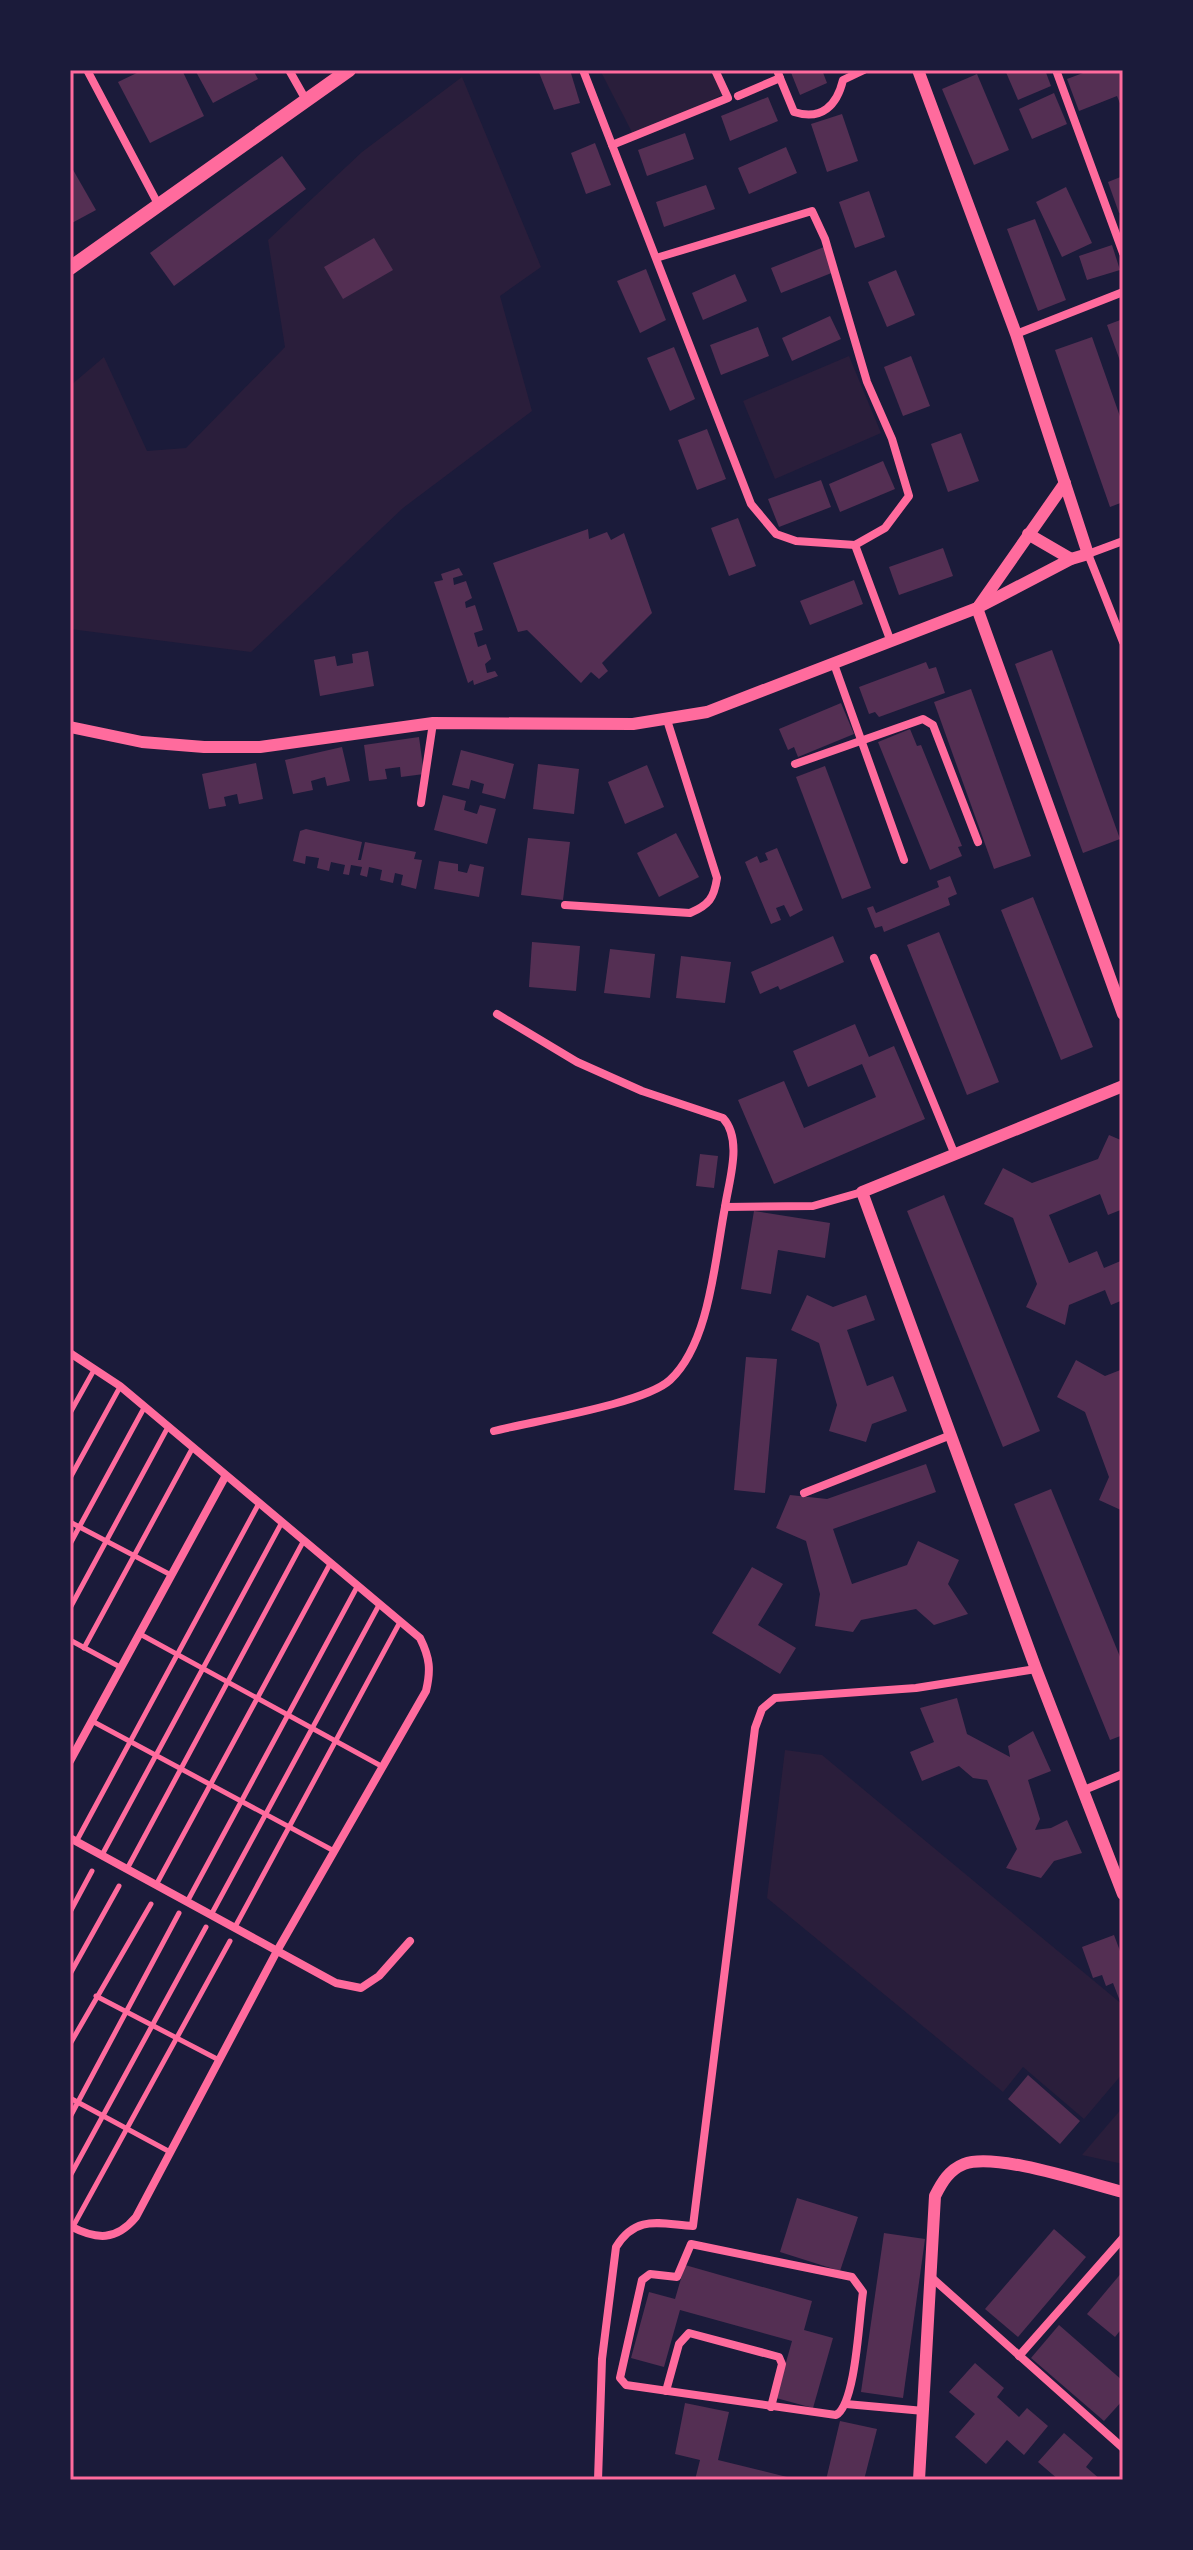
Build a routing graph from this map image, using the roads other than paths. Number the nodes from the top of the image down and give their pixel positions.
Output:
1 (87, 70) edge
2 (289, 70) edge
3 (349, 70) edge
4 (583, 70) edge
5 (715, 70) edge
6 (840, 70) edge
7 (864, 70) edge
8 (918, 70) edge
9 (1056, 70) edge
10 (779, 74) edge
11 (843, 80) junction
12 (738, 96) dead end
13 (306, 100) junction
14 (612, 145) junction
15 (158, 204) junction
16 (1123, 253) edge
17 (656, 258) junction
18 (70, 268) edge
19 (1123, 292) edge
20 (1016, 334) junction
21 (1065, 483) junction
22 (1028, 534) junction
23 (1123, 541) edge
24 (855, 545) junction
25 (1088, 554) junction
26 (1071, 559) junction
27 (977, 608) junction
28 (891, 642) junction
29 (1123, 642) edge
30 (834, 664) junction
31 (667, 720) junction
32 (433, 723) junction
33 (70, 727) edge
34 (859, 739) junction
35 (795, 764) dead end
36 (421, 803) dead end
37 (978, 842) dead end
38 (904, 860) dead end
39 (565, 905) dead end
40 (874, 958) dead end
41 (497, 1014) dead end
42 (1123, 1014) edge
43 (1123, 1086) edge
44 (955, 1155) junction
45 (862, 1192) junction
46 (725, 1207) junction
47 (70, 1354) edge
48 (94, 1369) junction
49 (120, 1386) junction
50 (145, 1407) junction
51 (70, 1413) edge
52 (168, 1427) junction
53 (494, 1431) dead end
54 (951, 1435) junction
55 (192, 1449) junction
56 (225, 1477) junction
57 (70, 1478) edge
58 (804, 1493) dead end
59 (258, 1505) junction
60 (70, 1522) edge
61 (281, 1524) junction
62 (79, 1527) junction
63 (106, 1541) junction
64 (303, 1542) junction
65 (70, 1544) edge
66 (134, 1556) junction
67 (330, 1564) junction
68 (171, 1575) junction
69 (357, 1587) junction
70 (379, 1605) junction
71 (70, 1608) edge
72 (400, 1622) junction
73 (139, 1634) junction
74 (70, 1640) edge
75 (84, 1648) junction
76 (177, 1655) junction
77 (121, 1668) junction
78 (203, 1669) junction
79 (1036, 1669) junction
80 (228, 1682) junction
81 (257, 1698) junction
82 (287, 1715) junction
83 (92, 1721) junction
84 (312, 1728) junction
85 (131, 1741) junction
86 (336, 1741) junction
87 (156, 1755) junction
88 (70, 1761) edge
89 (383, 1767) junction
90 (181, 1769) junction
91 (1123, 1774) edge
92 (211, 1785) junction
93 (1084, 1790) junction
94 (241, 1801) junction
95 (266, 1814) junction
96 (289, 1827) junction
97 (73, 1840) edge
98 (335, 1851) junction
99 (102, 1855) junction
100 (127, 1869) junction
101 (92, 1871) dead end
102 (156, 1885) junction
103 (119, 1886) dead end
104 (1123, 1894) edge
105 (187, 1902) junction
106 (151, 1904) dead end
107 (70, 1912) edge
108 (179, 1913) dead end
109 (211, 1915) junction
110 (206, 1927) dead end
111 (235, 1928) junction
112 (230, 1941) dead end
113 (410, 1941) dead end
114 (277, 1951) junction
115 (70, 1974) edge
116 (96, 1996) junction
117 (127, 2012) junction
118 (152, 2025) junction
119 (175, 2037) junction
120 (70, 2044) edge
121 (219, 2061) junction
122 (70, 2098) edge
123 (78, 2102) junction
124 (103, 2116) junction
125 (70, 2117) edge
126 (126, 2128) junction
127 (170, 2152) junction
128 (70, 2176) edge
129 (1123, 2192) edge
130 (71, 2228) edge
131 (1123, 2238) edge
132 (931, 2277) junction
133 (1019, 2356) junction
134 (666, 2391) junction
135 (846, 2404) junction
136 (771, 2407) junction
137 (924, 2411) junction
138 (1123, 2448) edge
139 (598, 2480) edge
140 (919, 2480) edge

1 - 15 street
2 - 13 street
3 - 13 main road
4 - 14 street
5 - 14 street
6 - 11 street
7 - 11 street
8 - 20 street
9 - 16 street
10 - 11 street
10 - 12 street
13 - 15 main road
14 - 17 street
15 - 18 main road
17 - 24 street
17 - 24 street
19 - 20 street
20 - 21 street
21 - 22 street
21 - 25 street
22 - 26 street
22 - 27 street
23 - 25 street
24 - 28 street
25 - 26 street
25 - 29 street
26 - 27 street
27 - 28 street
27 - 42 street
28 - 30 street
30 - 31 street
30 - 34 street
31 - 32 street
31 - 39 street
32 - 33 street
32 - 36 street
34 - 35 street
34 - 37 street
34 - 38 street
40 - 44 street
41 - 46 street
43 - 44 street
44 - 45 street
45 - 46 street
45 - 54 street
46 - 53 street
47 - 48 street
48 - 49 street
48 - 51 lane
49 - 50 street
49 - 57 lane
50 - 52 street
50 - 62 lane
52 - 55 street
52 - 63 lane
54 - 58 street
54 - 79 street
55 - 56 street
55 - 66 lane
56 - 59 street
56 - 68 street
59 - 61 street
59 - 76 lane
60 - 62 lane
61 - 64 street
61 - 78 lane
62 - 63 lane
62 - 65 lane
63 - 66 lane
63 - 71 lane
64 - 67 street
64 - 80 lane
66 - 68 lane
66 - 75 lane
67 - 69 street
67 - 81 lane
68 - 73 street
69 - 70 street
69 - 82 lane
70 - 72 street
70 - 84 lane
72 - 86 lane
72 - 89 street
73 - 76 lane
73 - 77 street
74 - 75 lane
75 - 77 lane
76 - 78 lane
76 - 85 lane
77 - 83 street
78 - 80 lane
78 - 87 lane
79 - 93 street
79 - 139 street
80 - 81 lane
80 - 90 lane
81 - 82 lane
81 - 92 lane
82 - 84 lane
82 - 94 lane
83 - 85 lane
83 - 88 street
84 - 86 lane
84 - 95 lane
85 - 87 lane
85 - 97 lane
86 - 89 lane
86 - 96 lane
87 - 90 lane
87 - 99 lane
89 - 98 street
90 - 92 lane
90 - 100 lane
91 - 93 street
92 - 94 lane
92 - 102 lane
93 - 104 street
94 - 95 lane
94 - 105 lane
95 - 96 lane
95 - 109 lane
96 - 98 lane
96 - 111 lane
97 - 99 street
98 - 114 street
99 - 100 street
100 - 102 street
101 - 107 lane
102 - 105 street
103 - 115 lane
105 - 109 street
106 - 116 lane
108 - 117 lane
109 - 111 street
110 - 118 lane
111 - 114 street
112 - 119 lane
113 - 114 street
114 - 121 street
116 - 117 lane
116 - 120 lane
117 - 118 lane
117 - 123 lane
118 - 119 lane
118 - 124 lane
119 - 121 lane
119 - 126 lane
121 - 127 street
122 - 123 lane
123 - 124 lane
123 - 125 lane
124 - 126 lane
124 - 128 lane
126 - 127 lane
126 - 130 lane
127 - 130 street
129 - 132 street
131 - 133 street
132 - 133 street
132 - 137 street
133 - 138 street
134 - 135 street
134 - 136 street
134 - 136 street
135 - 136 street
135 - 137 street
137 - 140 street

